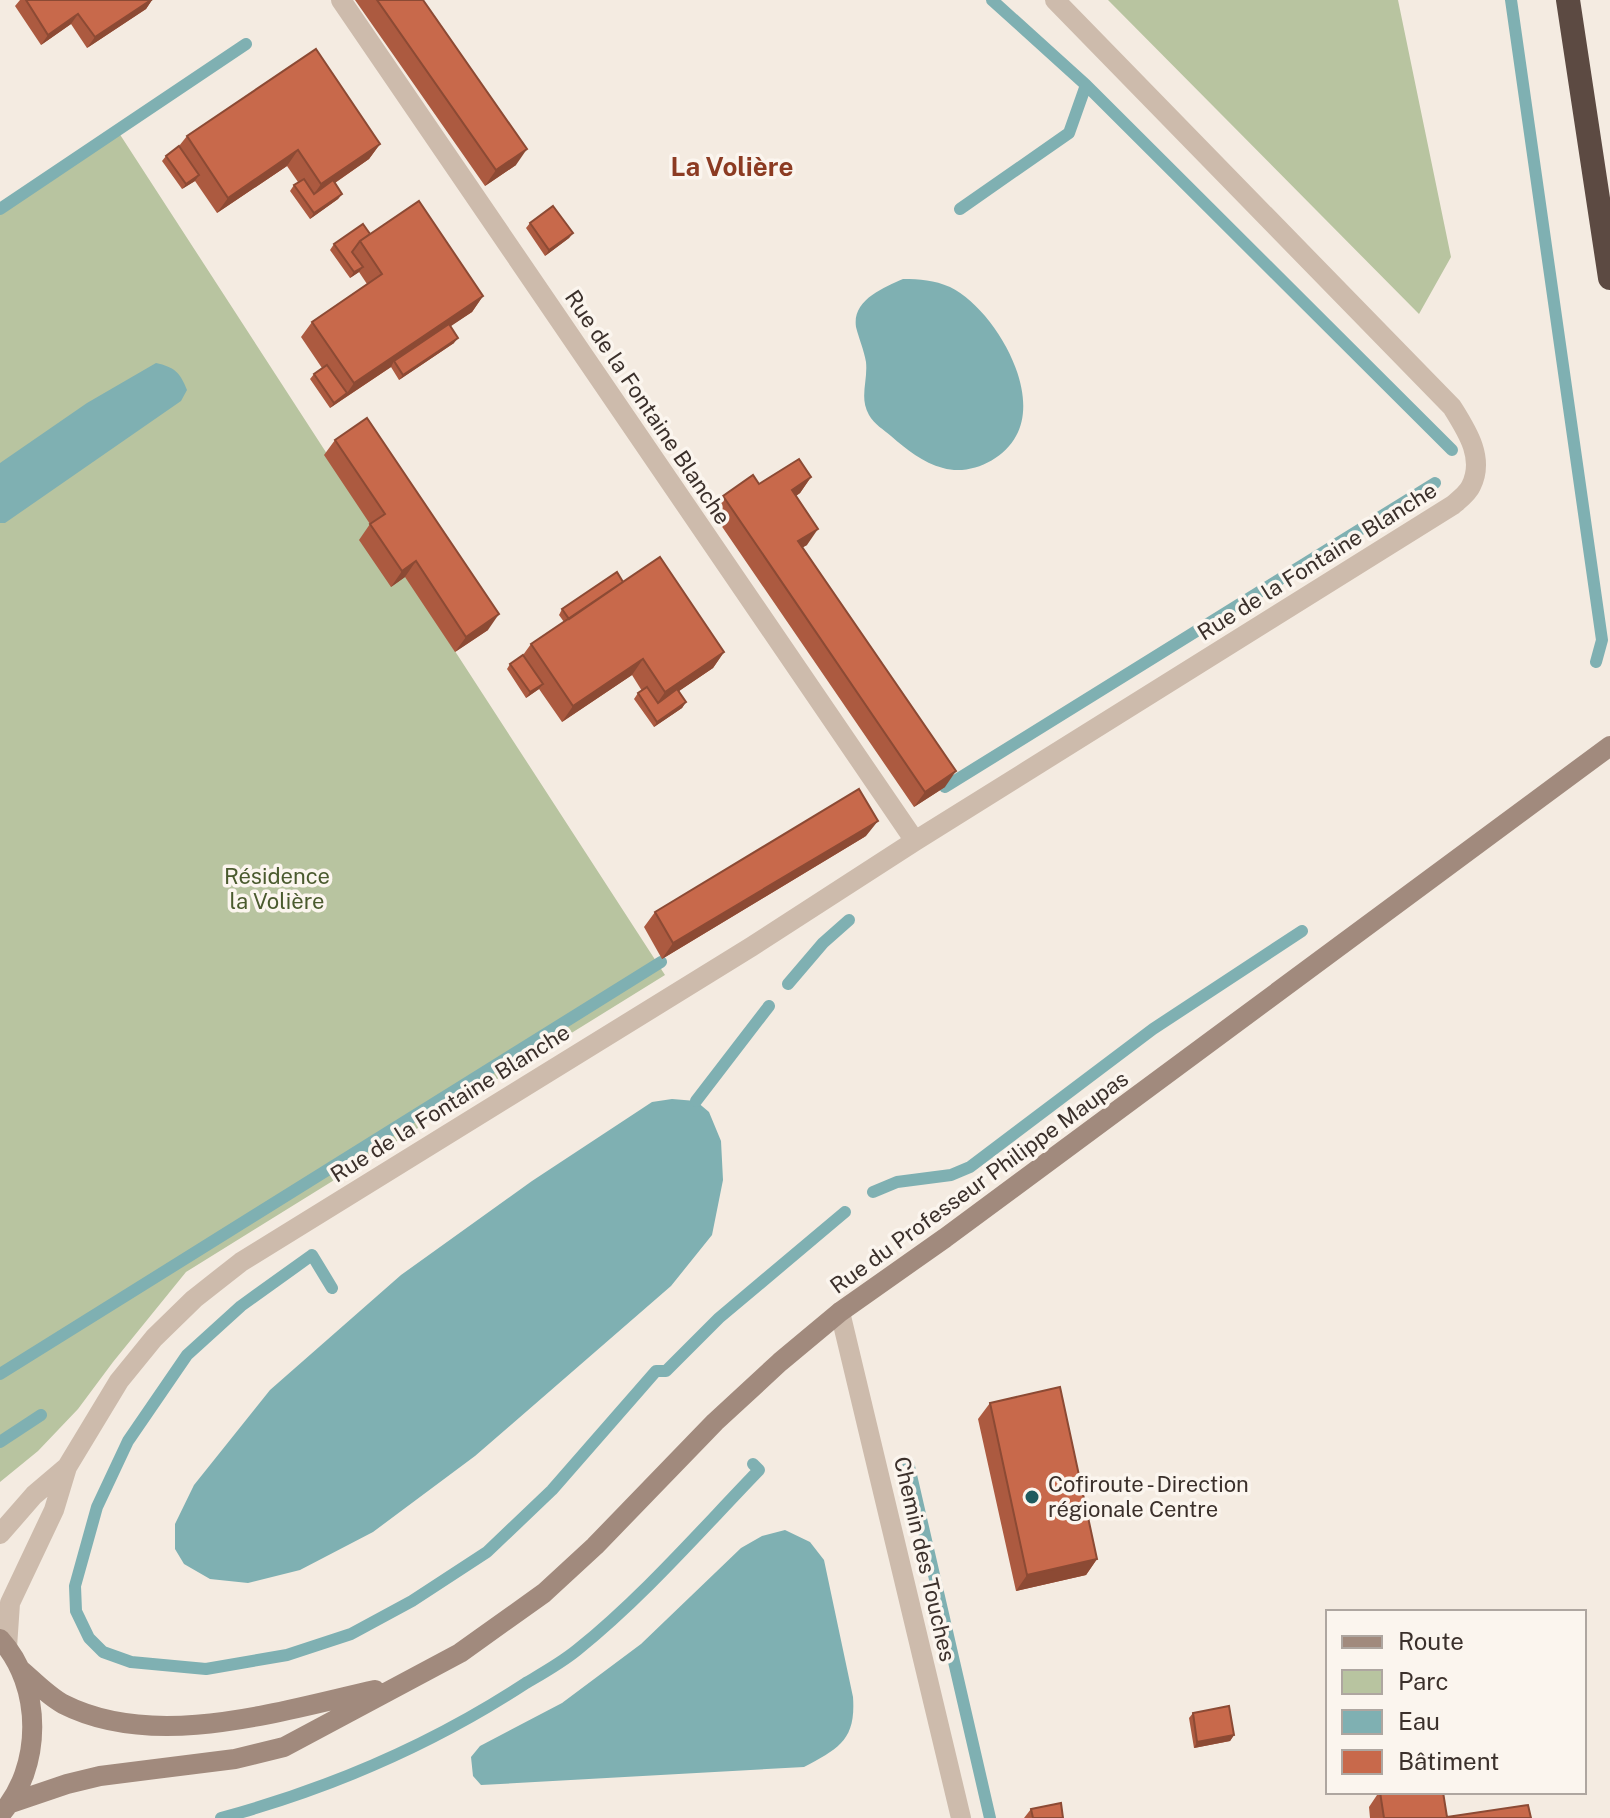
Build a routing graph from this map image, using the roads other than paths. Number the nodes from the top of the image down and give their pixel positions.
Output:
1 (341, 0) edge
2 (1055, 0) edge
3 (1568, 0) edge
4 (1610, 278) edge
5 (1610, 746) edge
6 (915, 841) junction
7 (840, 1312) junction
8 (67, 1467) junction
9 (0, 1534) edge
10 (3, 1643) edge
11 (20, 1669) junction
12 (402, 1684) junction
13 (5, 1809) edge
14 (961, 1818) edge

1 - 6 street, Rue de la Fontaine Blanche
2 - 6 street, Rue de la Fontaine Blanche
3 - 4 highway
5 - 7 street, Rue du Professeur Philippe Maupas
6 - 8 street, Rue de la Fontaine Blanche
7 - 12 street, Rue du Professeur Philippe Maupas
7 - 14 street, Chemin des Touches
8 - 9 street, Rue de la Fontaine Blanche
8 - 10 street, Rue de la Fontaine Blanche
10 - 11 street
11 - 12 street, Rue du Professeur Philippe Maupas
11 - 13 street
12 - 13 street, Rue du Professeur Philippe Maupas

